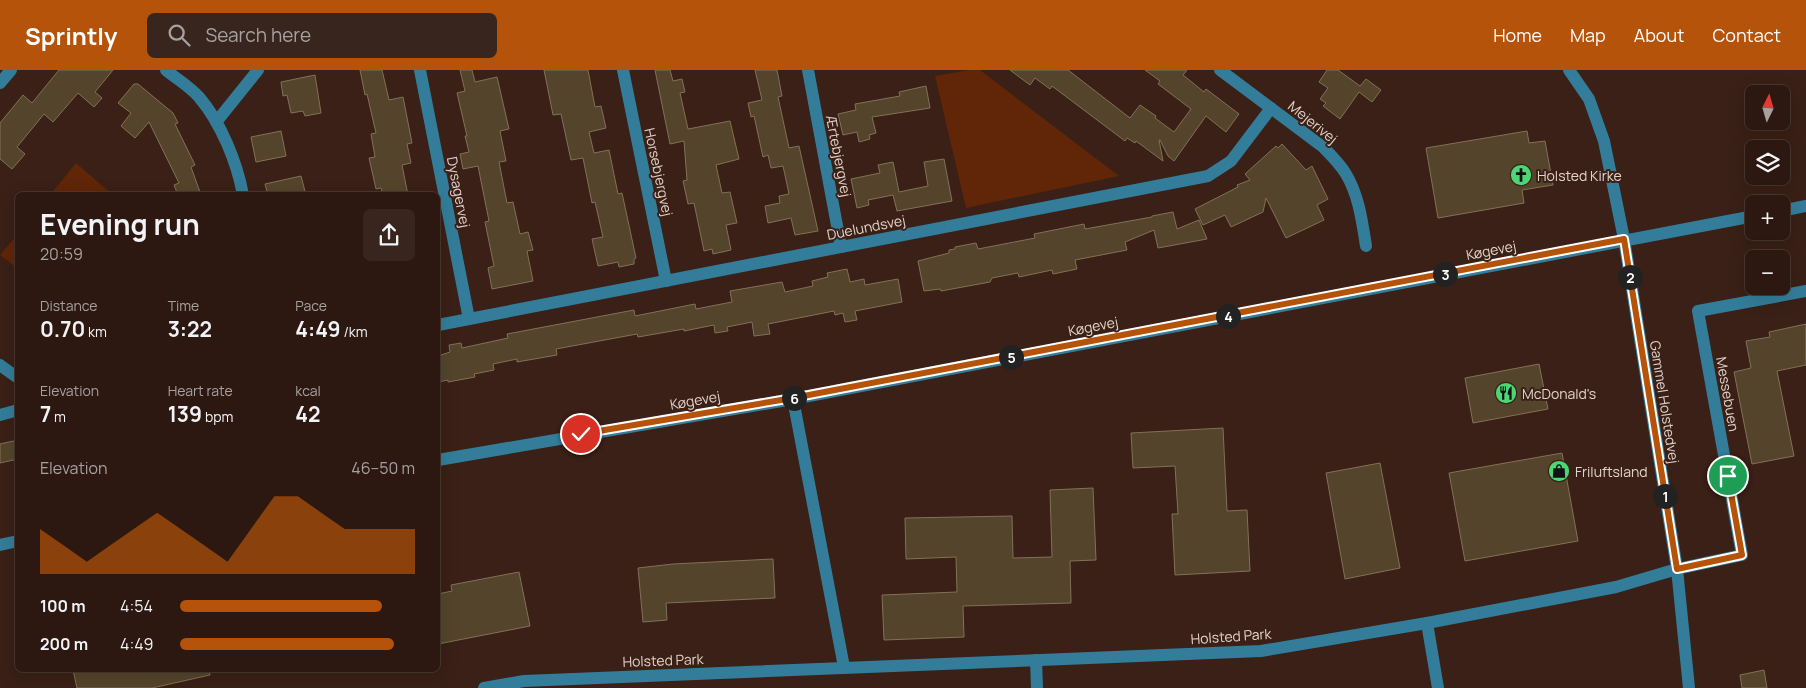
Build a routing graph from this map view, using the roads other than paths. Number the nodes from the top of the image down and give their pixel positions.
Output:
1 (11, 70) edge
2 (166, 70) edge
3 (258, 70) edge
4 (420, 70) edge
5 (623, 70) edge
6 (808, 70) edge
7 (1220, 70) edge
8 (1569, 70) edge
9 (0, 83) edge
10 (1271, 108) junction
11 (217, 121) junction
12 (242, 192) edge
13 (1806, 206) edge
14 (1790, 209) edge
15 (1745, 218) edge
16 (1624, 239) junction
17 (1366, 246) dead end
18 (841, 247) junction
19 (666, 281) junction
20 (1806, 291) edge
21 (469, 319) junction
22 (440, 325) edge
23 (0, 365) edge
24 (15, 376) edge
25 (793, 398) junction
26 (15, 411) edge
27 (0, 415) edge
28 (440, 460) edge
29 (15, 542) edge
30 (0, 545) edge
31 (1677, 569) junction
32 (1426, 623) junction
33 (1036, 660) junction
34 (844, 667) junction
35 (484, 688) edge
36 (1037, 688) edge
37 (1438, 688) edge
38 (1689, 688) edge

1 - 9 street
2 - 11 street
3 - 11 street
4 - 21 street, Dysagervej
5 - 19 street, Horsebjergvej
6 - 18 street, Ærtebjergvej
7 - 10 street, Mejerivej
8 - 16 street, Gammel Holstedvej
10 - 17 street, Mejerivej
10 - 18 street, Duelundsvej
11 - 12 street
13 - 14 street
15 - 16 street, Køgevej
16 - 25 street, Køgevej
16 - 31 street, Gammel Holstedvej
18 - 19 street, Duelundsvej
19 - 21 street, Duelundsvej
20 - 31 street, Messebuen
21 - 22 street, Duelundsvej
23 - 24 street
25 - 28 street, Køgevej
25 - 34 street
26 - 27 street
29 - 30 street
31 - 32 street, Holsted Park
31 - 38 street, Gammel Holstedvej
32 - 33 street, Holsted Park
32 - 37 street
33 - 34 street, Holsted Park
33 - 36 street
34 - 35 street, Holsted Park

